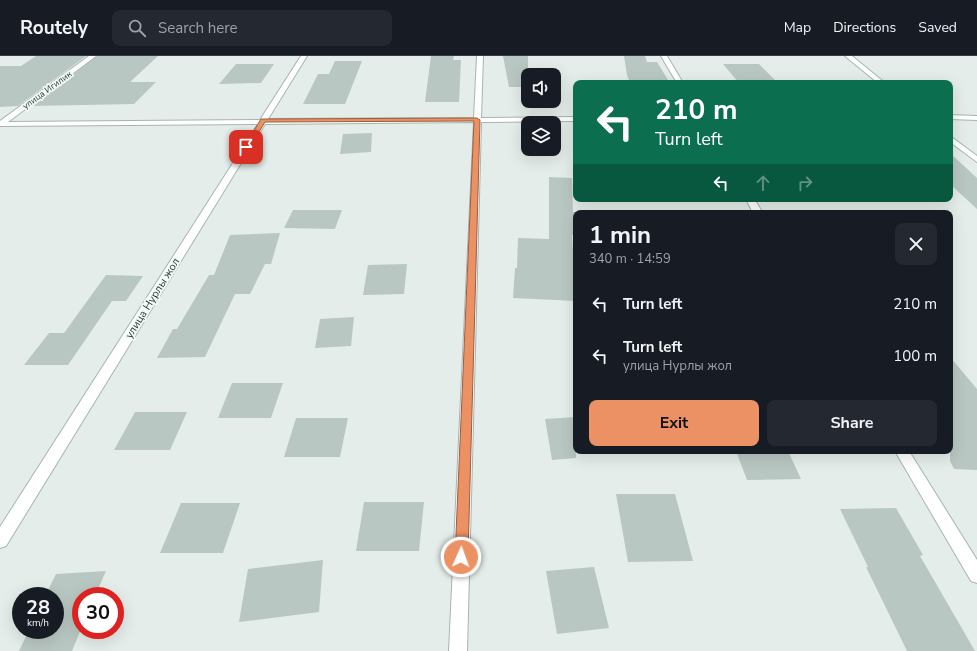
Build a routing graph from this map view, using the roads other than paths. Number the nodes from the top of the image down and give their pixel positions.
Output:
1 (93, 56) edge
2 (304, 56) edge
3 (480, 56) edge
4 (664, 56) edge
5 (848, 56) edge
6 (678, 80) edge
7 (878, 80) edge
8 (953, 117) edge
9 (977, 118) edge
10 (573, 119) edge
11 (477, 120) junction
12 (263, 121) junction
13 (0, 124) edge
14 (953, 140) edge
15 (977, 160) edge
16 (904, 454) edge
17 (0, 541) edge
18 (977, 575) edge
19 (458, 651) edge

1 - 13 street, улица Игилик
2 - 12 street, улица Нурлы жол
3 - 11 street
4 - 6 street
5 - 7 street
8 - 9 street
10 - 11 street
11 - 12 street
11 - 19 street
12 - 13 street
12 - 17 street, улица Нурлы жол
14 - 15 street
16 - 18 street

